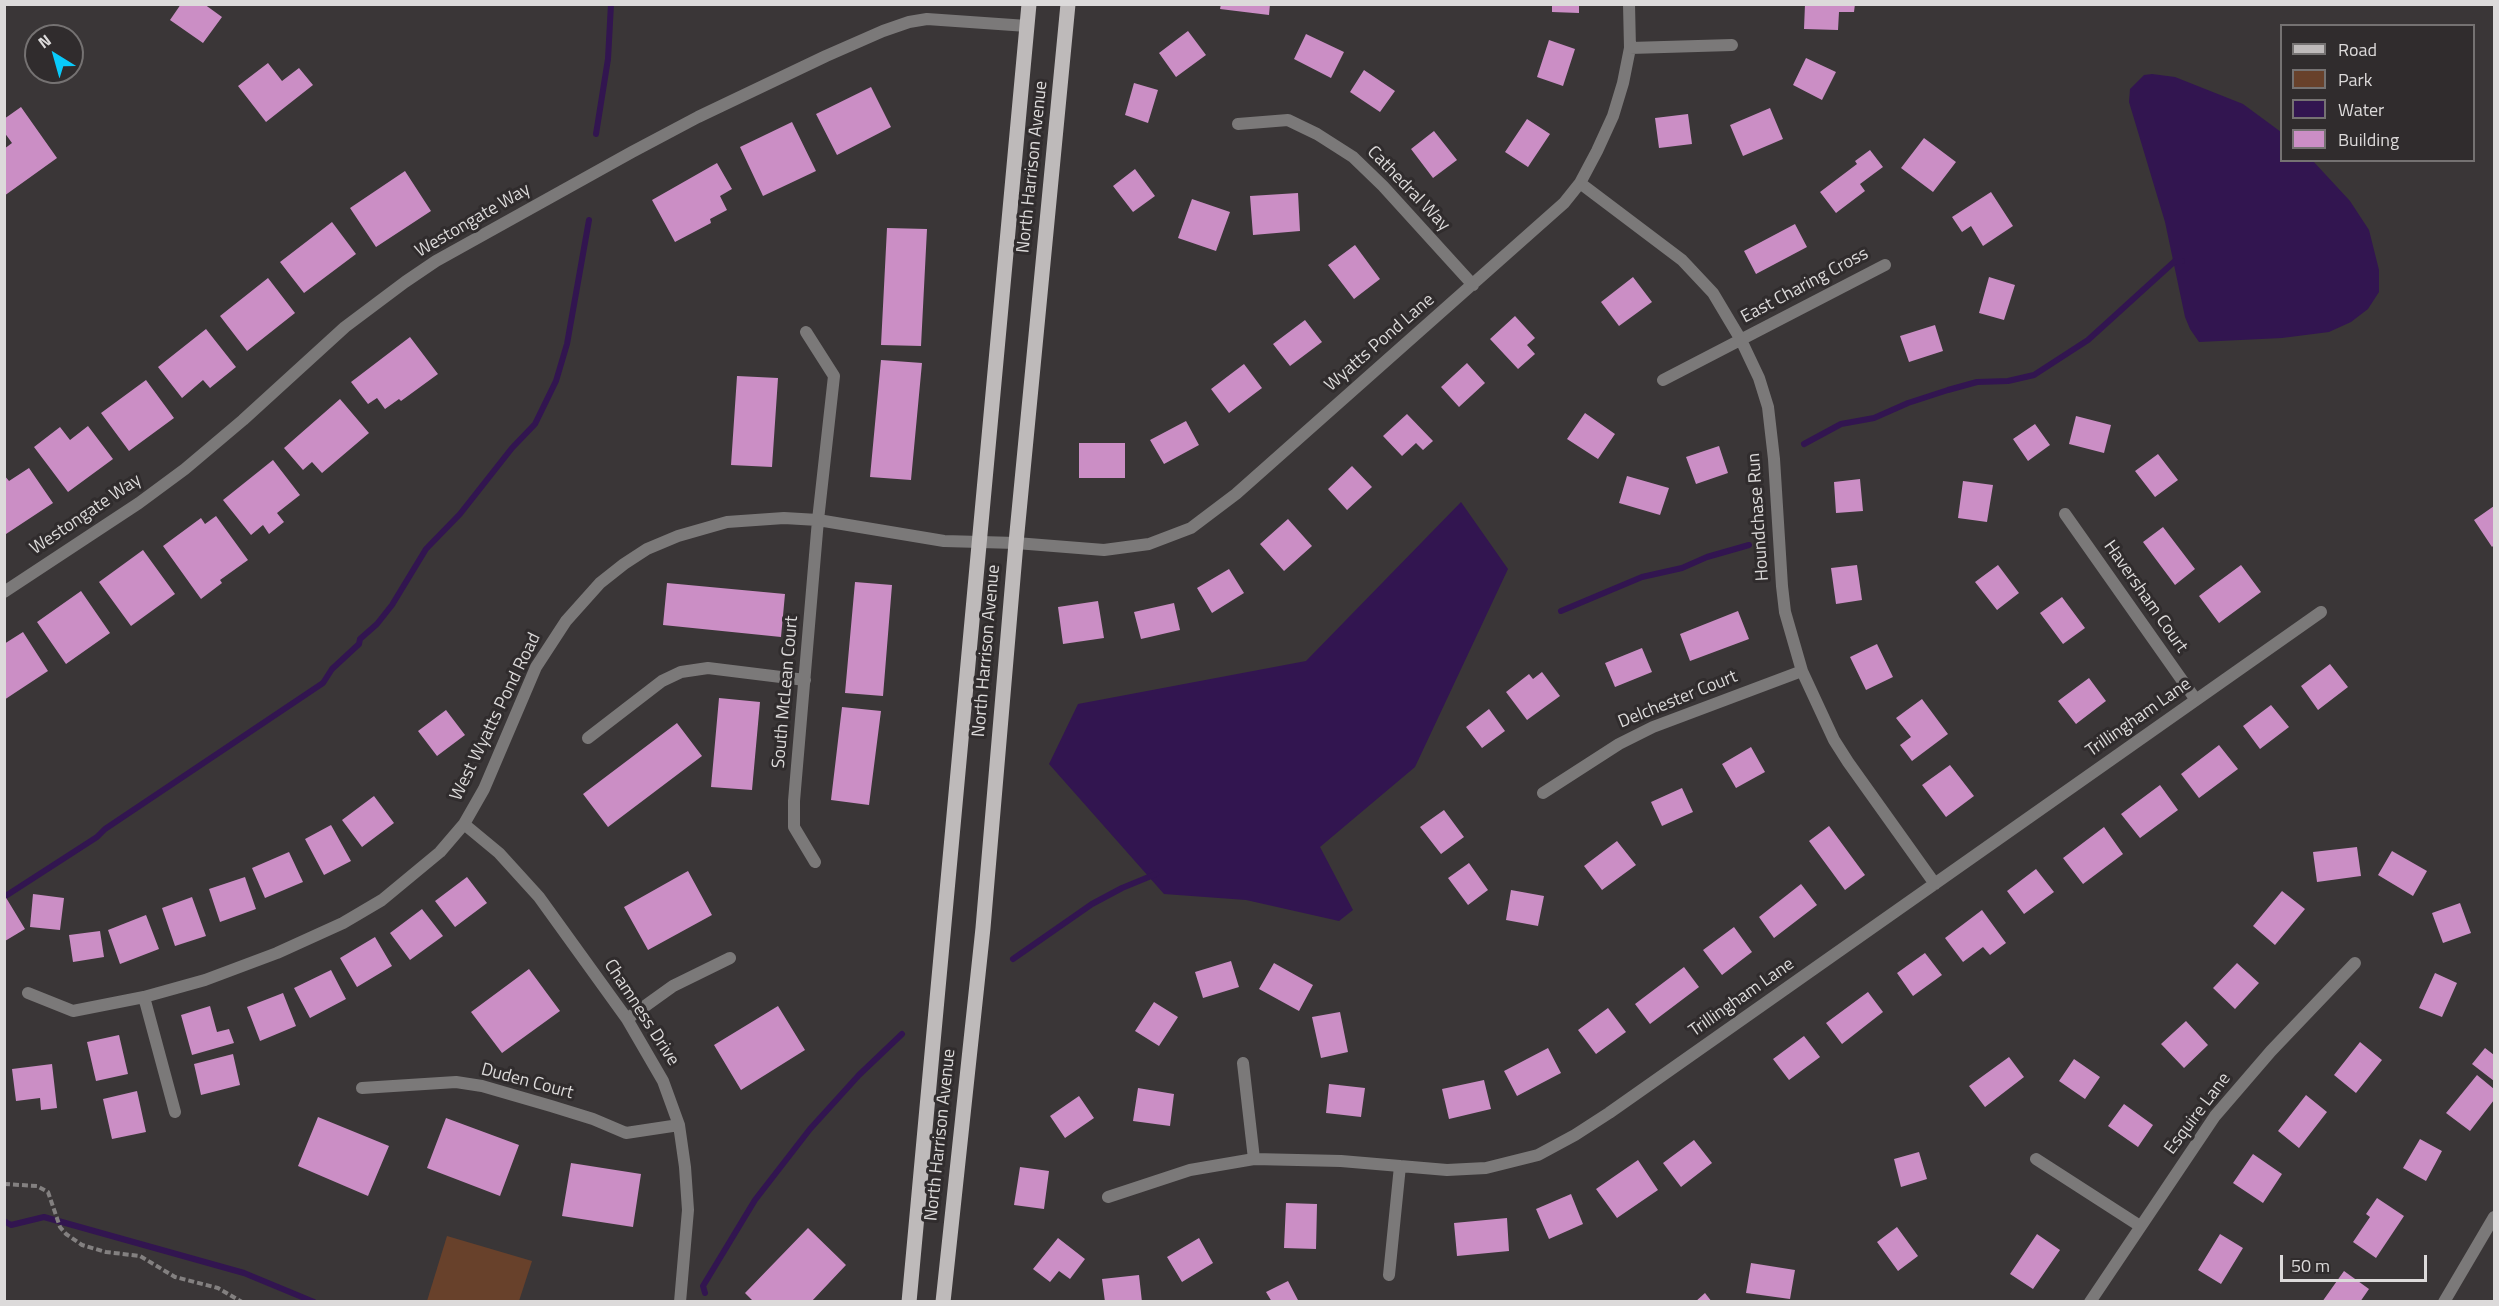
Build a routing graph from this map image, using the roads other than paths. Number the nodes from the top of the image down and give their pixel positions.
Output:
1 (1029, 4) edge
2 (1068, 4) edge
3 (1629, 4) edge
4 (1026, 26) junction
5 (1732, 45) dead end
6 (1630, 48) junction
7 (1238, 124) dead end
8 (1580, 183) junction
9 (1885, 265) dead end
10 (1473, 285) junction
11 (806, 332) dead end
12 (1742, 340) junction
13 (1664, 380) dead end
14 (2065, 514) dead end
15 (818, 520) junction
16 (979, 541) junction
17 (1016, 543) junction
18 (4, 592) edge
19 (2320, 612) dead end
20 (1802, 671) junction
21 (805, 680) junction
22 (2196, 700) junction
23 (588, 738) dead end
24 (1543, 793) dead end
25 (464, 824) junction
26 (815, 862) dead end
27 (1935, 884) junction
28 (730, 958) dead end
29 (2355, 963) dead end
30 (28, 993) dead end
31 (144, 997) junction
32 (627, 1018) junction
33 (1243, 1063) dead end
34 (362, 1088) dead end
35 (175, 1112) dead end
36 (679, 1125) junction
37 (1254, 1159) junction
38 (2036, 1159) dead end
39 (1400, 1166) junction
40 (1108, 1197) dead end
41 (2494, 1217) edge
42 (2140, 1226) junction
43 (1389, 1275) dead end
44 (681, 1302) edge
45 (909, 1302) edge
46 (943, 1302) edge
47 (2090, 1302) edge
48 (2444, 1302) edge

1 - 4 main road, North Harrison Avenue
2 - 17 main road, North Harrison Avenue
3 - 6 street, Wyatts Pond Lane
4 - 16 main road, North Harrison Avenue
4 - 18 street, Westongate Way
5 - 6 street
6 - 8 street, Wyatts Pond Lane
7 - 10 street, Cathedral Way
8 - 10 street, Wyatts Pond Lane
8 - 12 street, Houndchase Run
9 - 12 street, East Charing Cross
10 - 17 street, Wyatts Pond Lane
11 - 15 street, South McLean Court
12 - 13 street, East Charing Cross
12 - 20 street, Houndchase Run
14 - 22 street, Haversham Court
15 - 16 street, West Wyatts Pond Road
15 - 21 street, South McLean Court
15 - 25 street, West Wyatts Pond Road
16 - 17 street, West Wyatts Pond Road
16 - 45 main road, North Harrison Avenue
17 - 46 main road, North Harrison Avenue
19 - 22 street, Trillingham Lane
20 - 24 street, Delchester Court
20 - 27 street, Houndchase Run
21 - 23 street
21 - 26 street, South McLean Court
22 - 27 street, Trillingham Lane
25 - 31 street, West Wyatts Pond Road
25 - 32 street, Chamness Drive
27 - 39 street, Trillingham Lane
28 - 32 street
29 - 42 street, Esquire Lane
30 - 31 street, West Wyatts Pond Road
31 - 35 street
32 - 36 street, Chamness Drive
33 - 37 street
34 - 36 street, Duden Court
36 - 44 street, Chamness Drive
37 - 39 street, Trillingham Lane
37 - 40 street, Trillingham Lane
38 - 42 street
39 - 43 street
41 - 48 street
42 - 47 street, Esquire Lane

